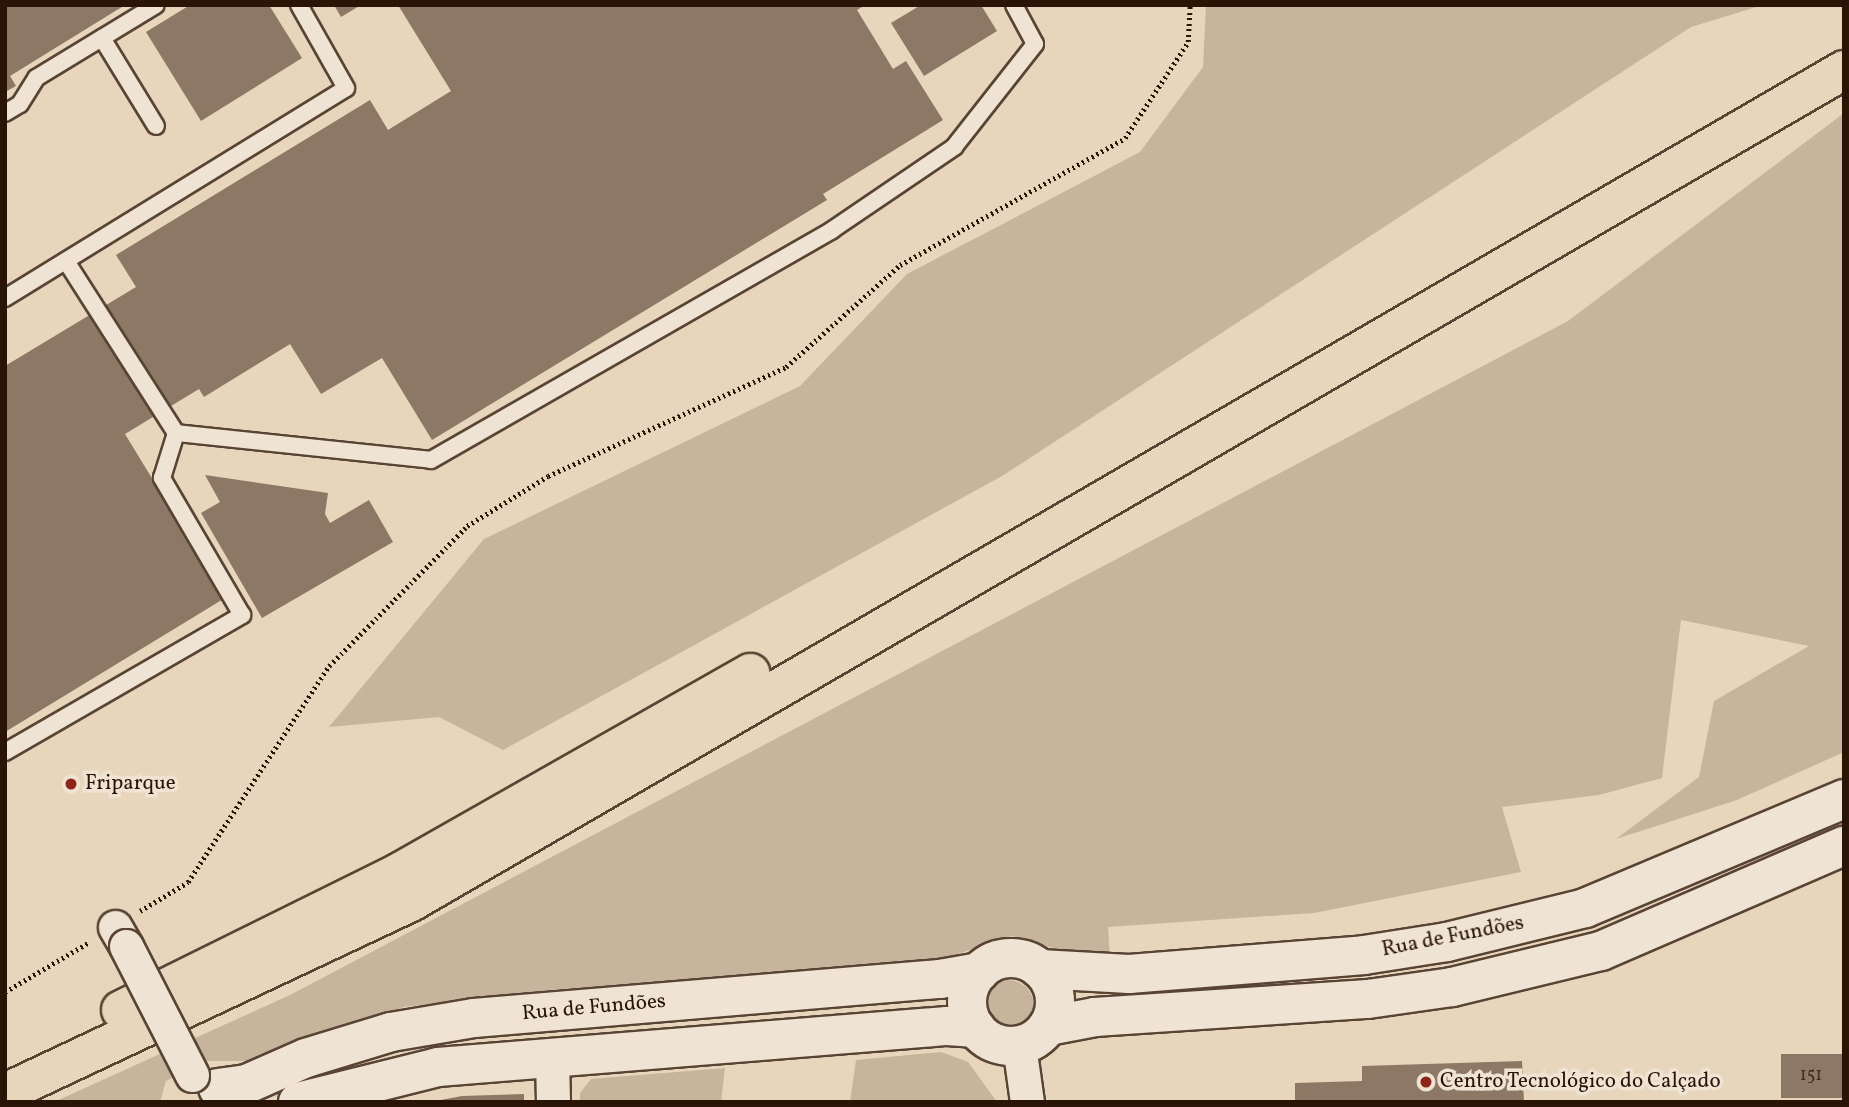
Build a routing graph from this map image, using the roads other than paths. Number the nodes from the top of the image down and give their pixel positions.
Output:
1 (156, 5) edge
2 (299, 5) edge
3 (1014, 5) edge
4 (102, 38) junction
5 (1844, 44) edge
6 (1844, 70) edge
7 (5, 113) edge
8 (156, 126) dead end
9 (66, 261) junction
10 (5, 298) edge
11 (176, 433) junction
12 (5, 752) edge
13 (1844, 799) edge
14 (1844, 846) edge
15 (120, 936) road end
16 (1040, 969) junction
17 (979, 972) junction
18 (976, 1028) junction
19 (1034, 1036) junction
20 (552, 1058) junction
21 (5, 1068) edge
22 (207, 1092) edge
23 (5, 1093) edge
24 (299, 1102) edge
25 (553, 1102) edge
26 (1027, 1102) edge

1 - 4 lane
2 - 9 lane
3 - 11 lane
4 - 7 lane
4 - 8 lane
5 - 21 highway
6 - 23 highway
9 - 10 lane
9 - 11 lane
11 - 12 lane
13 - 16 main road, Rua de Fundões
14 - 19 main road
15 - 22 street, bridge
16 - 17 main road, Rua de Fundões
16 - 19 main road
17 - 18 main road
17 - 22 main road, Rua de Fundões
18 - 19 main road
18 - 20 main road
19 - 26 street
20 - 24 main road
20 - 25 street

